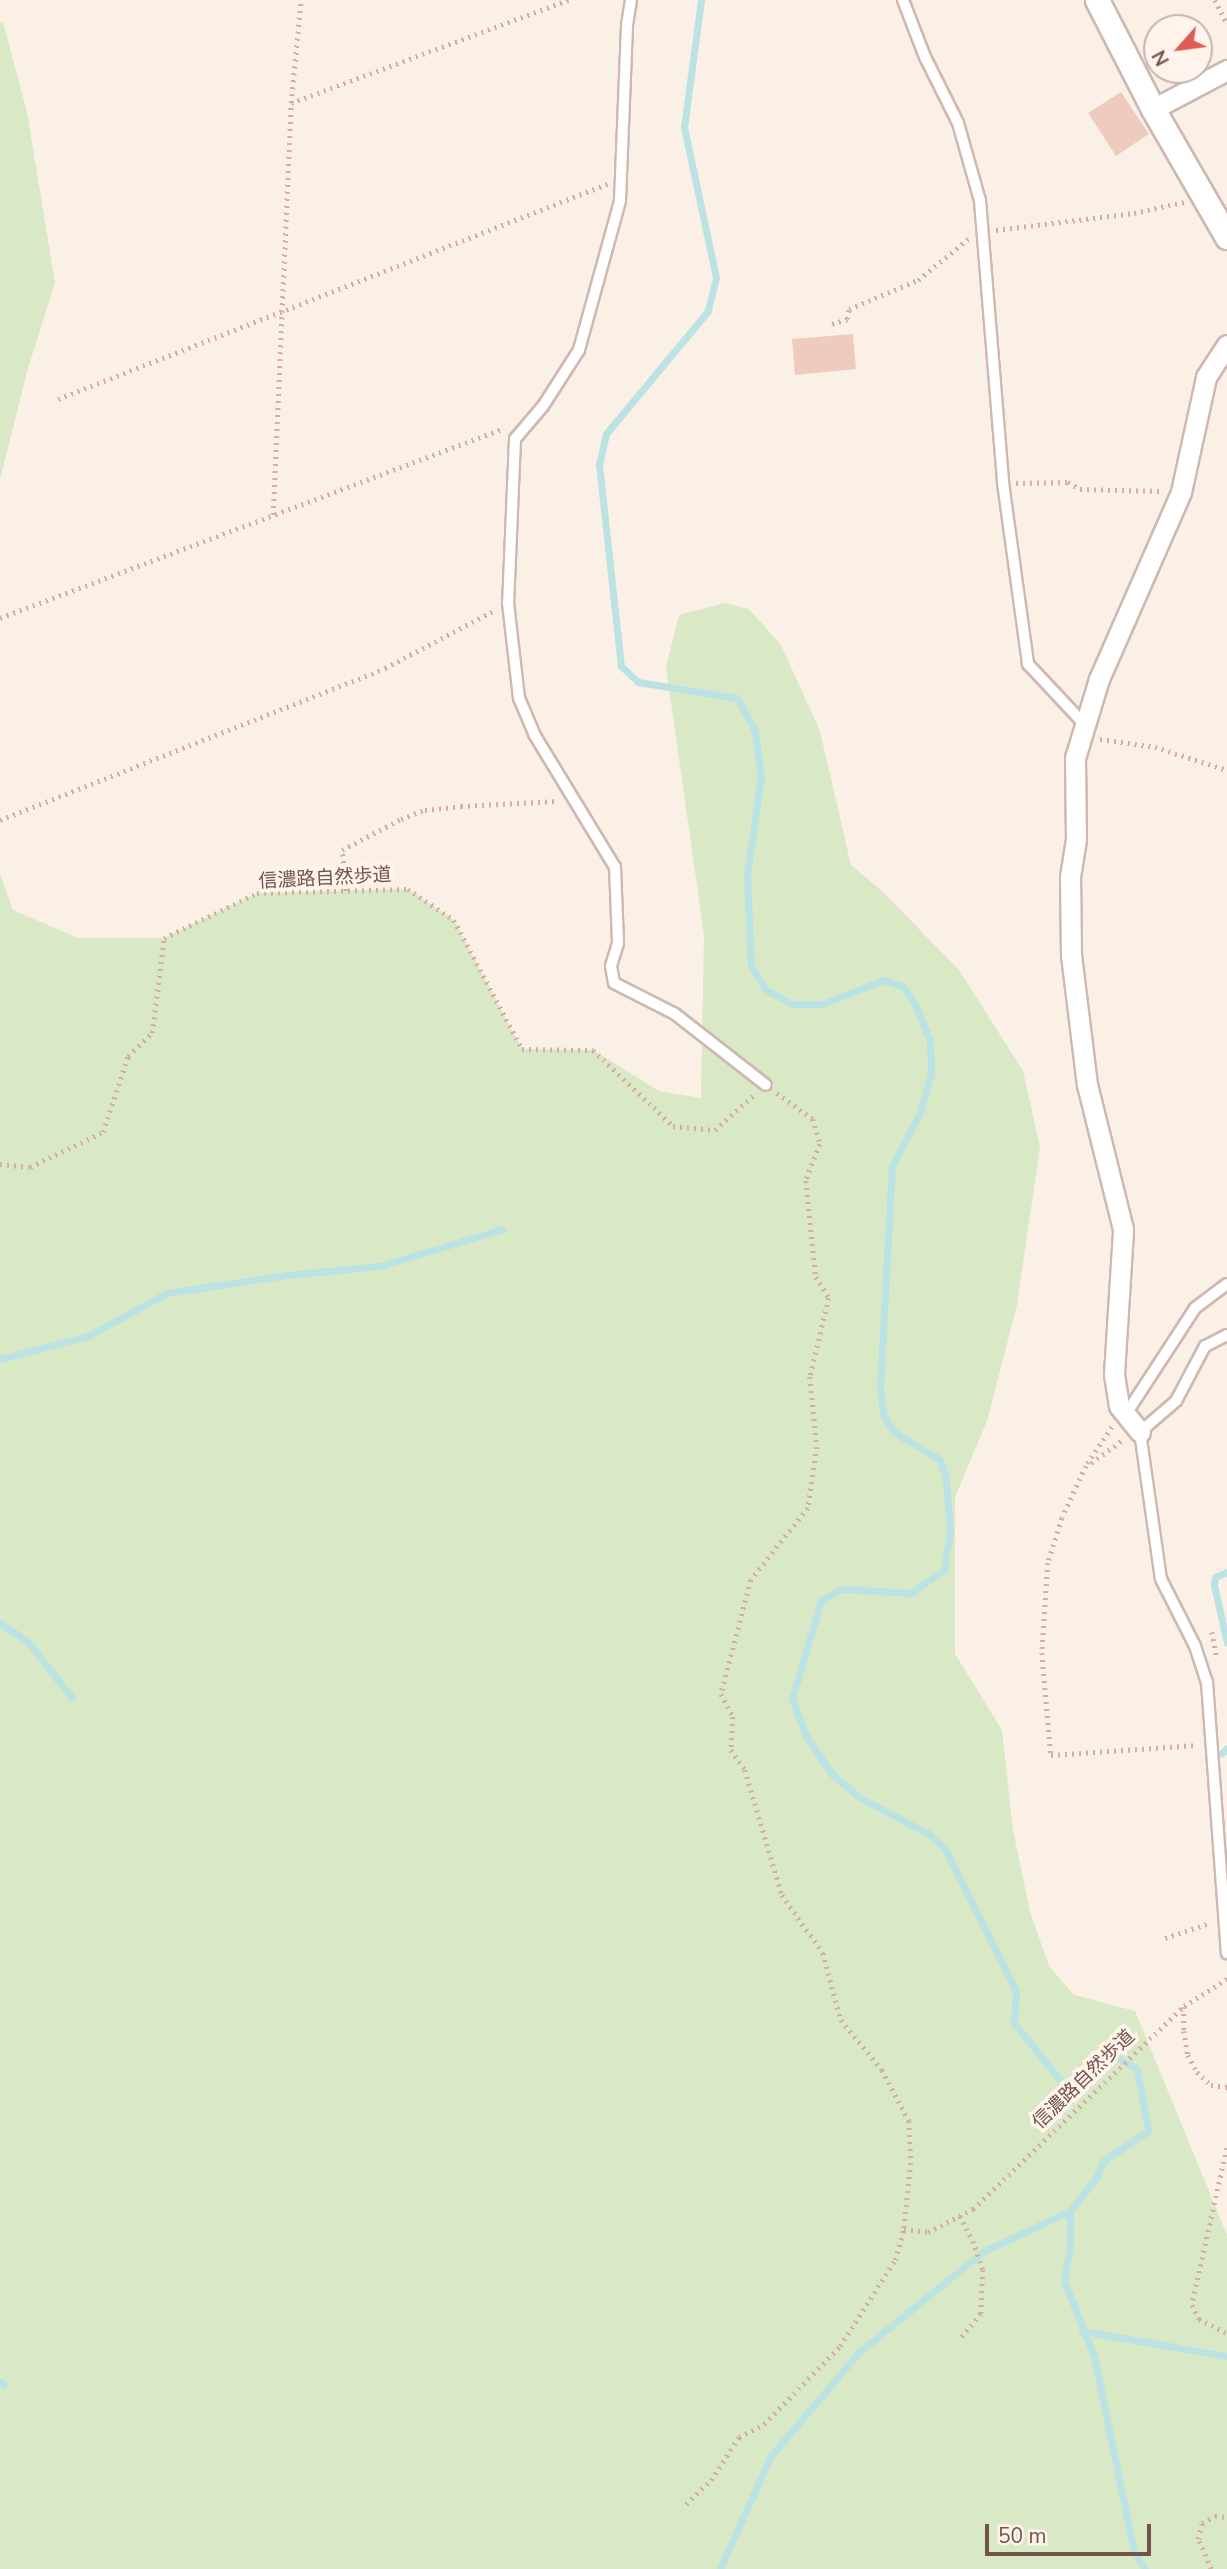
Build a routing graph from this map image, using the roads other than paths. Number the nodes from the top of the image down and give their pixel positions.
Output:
1 (631, 0) edge
2 (903, 0) edge
3 (1097, 0) edge
4 (1227, 70) edge
5 (1153, 109) junction
6 (1227, 237) edge
7 (1227, 345) edge
8 (1083, 731) junction
9 (766, 1085) road end
10 (1227, 1284) edge
11 (1227, 1335) edge
12 (1122, 1410) junction
13 (1140, 1432) junction
14 (1222, 1809) edge
15 (1227, 1953) edge

1 - 9 lane
2 - 8 lane
3 - 5 street
4 - 5 street
5 - 6 street
7 - 8 street
8 - 12 street
10 - 12 lane
11 - 13 lane
12 - 13 street
13 - 14 lane
14 - 15 lane

